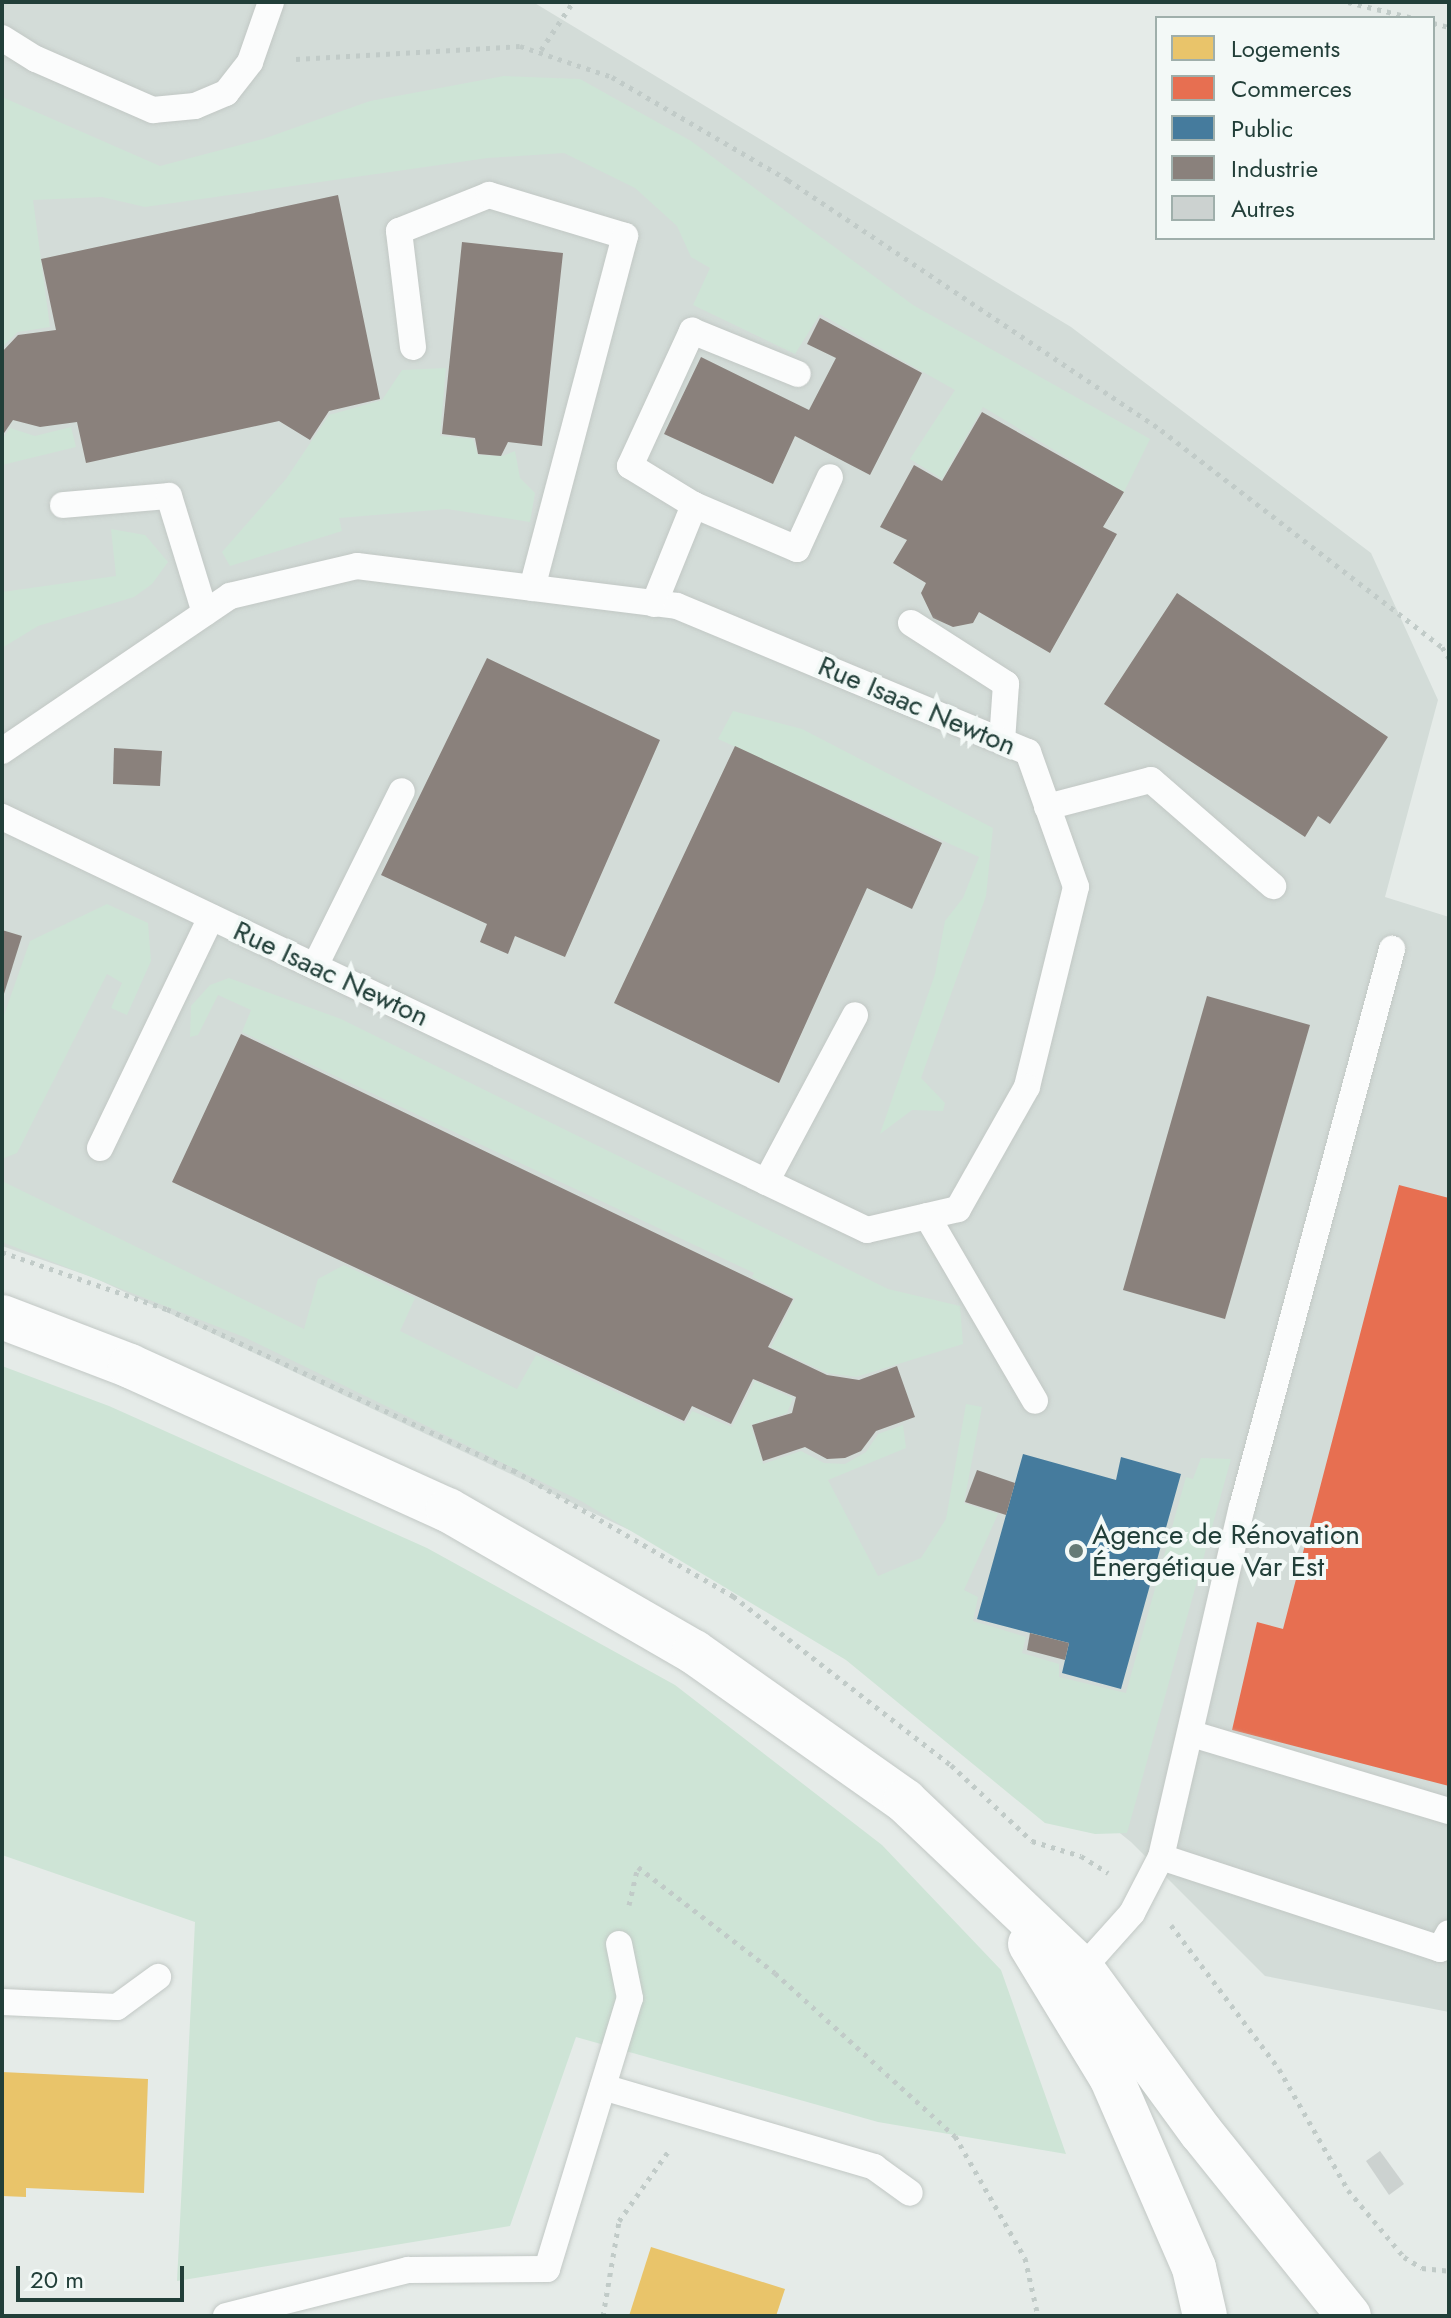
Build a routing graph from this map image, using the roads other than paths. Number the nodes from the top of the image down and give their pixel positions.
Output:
1 (271, 2) edge
2 (2, 38) edge
3 (413, 347) dead end
4 (798, 374) dead end
5 (830, 477) dead end
6 (63, 505) dead end
7 (694, 505) junction
8 (532, 588) junction
9 (654, 604) junction
10 (205, 613) junction
11 (911, 623) dead end
12 (1002, 741) junction
13 (2, 751) edge
14 (402, 791) dead end
15 (1047, 807) junction
16 (2, 817) edge
17 (1273, 886) dead end
18 (211, 917) junction
19 (1392, 949) dead end
20 (315, 966) junction
21 (855, 1015) dead end
22 (100, 1148) dead end
23 (766, 1182) junction
24 (927, 1216) junction
25 (2, 1317) edge
26 (1035, 1401) dead end
27 (1192, 1734) junction
28 (1449, 1811) edge
29 (1161, 1857) junction
30 (989, 1882) junction
31 (1449, 1933) edge
32 (619, 1944) road end
33 (1082, 1969) junction
34 (158, 1977) dead end
35 (2, 2002) edge
36 (603, 2087) junction
37 (910, 2193) dead end
38 (226, 2316) edge
39 (1205, 2316) edge
40 (1349, 2316) edge

1 - 2 lane
3 - 8 lane
4 - 7 lane
5 - 7 lane
6 - 10 lane
7 - 9 lane
8 - 9 lane, Rue Isaac Newton
8 - 10 lane, Rue Isaac Newton
9 - 12 lane, Rue Isaac Newton
10 - 13 lane, Rue Isaac Newton
11 - 12 lane
12 - 15 lane, Rue Isaac Newton
14 - 20 lane
15 - 17 lane
15 - 24 lane, Rue Isaac Newton
16 - 18 lane, Rue Isaac Newton
18 - 20 lane, Rue Isaac Newton
18 - 22 lane
19 - 27 lane
20 - 23 lane, Rue Isaac Newton
21 - 23 lane
23 - 24 lane, Rue Isaac Newton
24 - 26 lane
25 - 30 main road
27 - 28 lane
27 - 29 lane
29 - 31 lane
29 - 33 lane
30 - 33 main road
30 - 39 main road
32 - 36 lane
33 - 40 main road
34 - 35 lane
36 - 37 lane
36 - 38 lane

